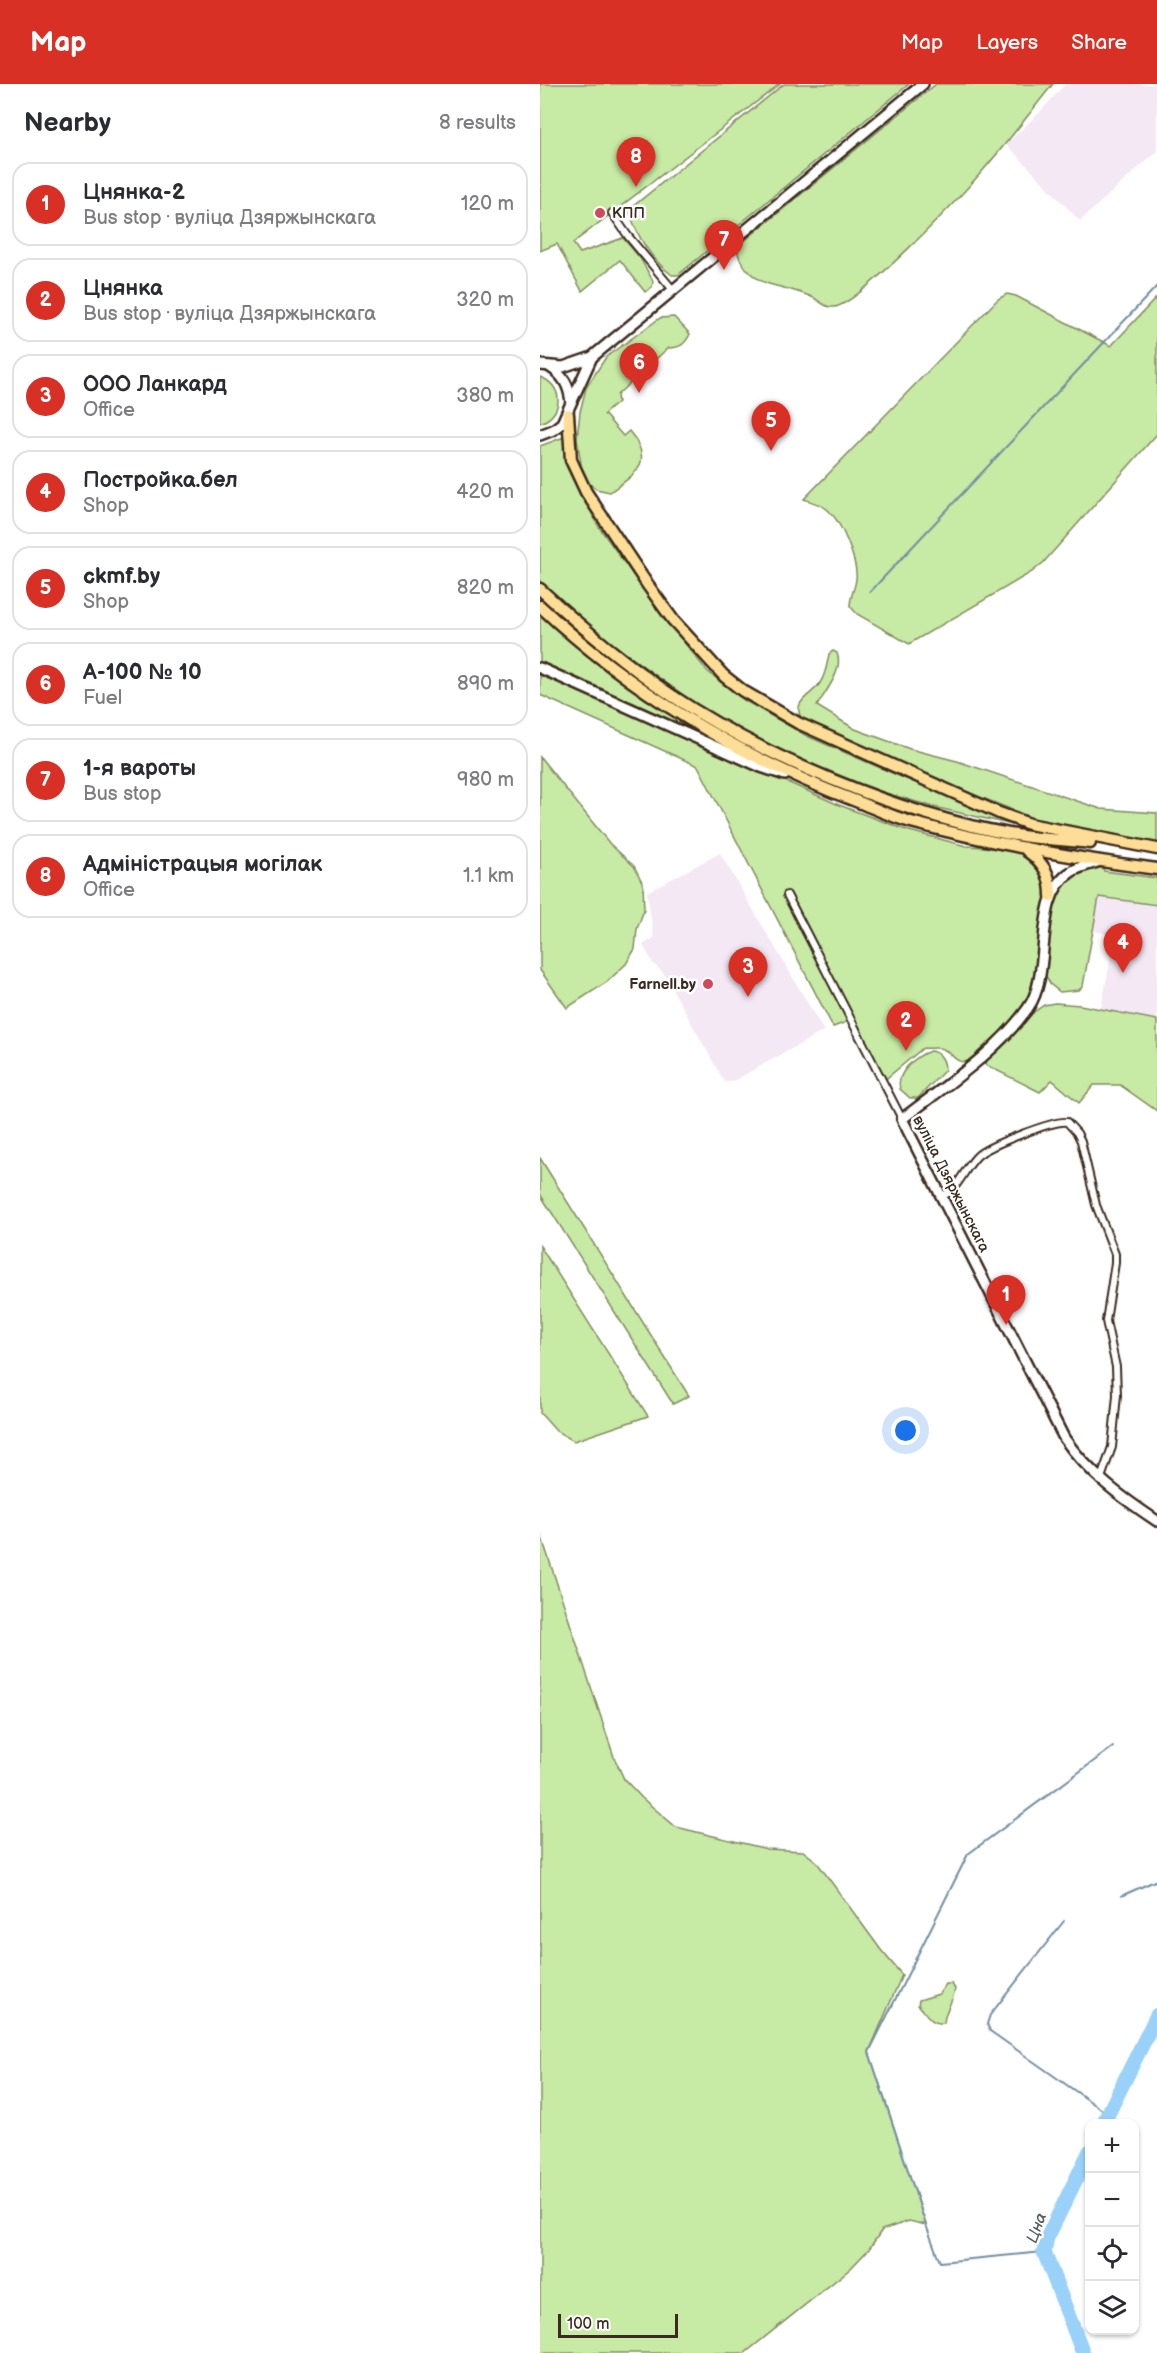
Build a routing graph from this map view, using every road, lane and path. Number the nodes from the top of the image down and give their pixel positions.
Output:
1 (923, 84) edge
2 (612, 213) dead end
3 (674, 291) junction
4 (592, 357) junction
5 (545, 366) edge
6 (569, 409) junction
7 (540, 435) edge
8 (540, 589) edge
9 (540, 606) edge
10 (540, 668) edge
11 (806, 782) junction
12 (1024, 849) junction
13 (1157, 850) edge
14 (1101, 861) junction
15 (1157, 869) edge
16 (787, 895) dead end
17 (1051, 896) junction
18 (902, 1119) junction
19 (941, 1197) junction
20 (1100, 1481) junction
21 (1157, 1521) edge

1 - 3 main road
2 - 3 street
3 - 4 main road
4 - 5 main road
4 - 6 main road
5 - 6 main road
6 - 7 main road
6 - 13 highway
8 - 13 highway
9 - 11 highway
10 - 11 main road
11 - 12 highway
12 - 14 highway
12 - 17 highway
14 - 15 highway
14 - 17 main road
16 - 18 street, вуліца Дзяржынскага
17 - 18 main road
18 - 19 main road, вуліца Дзяржынскага
19 - 20 main road, вуліца Дзяржынскага
19 - 20 street
20 - 21 main road, вуліца Дзяржынскага

